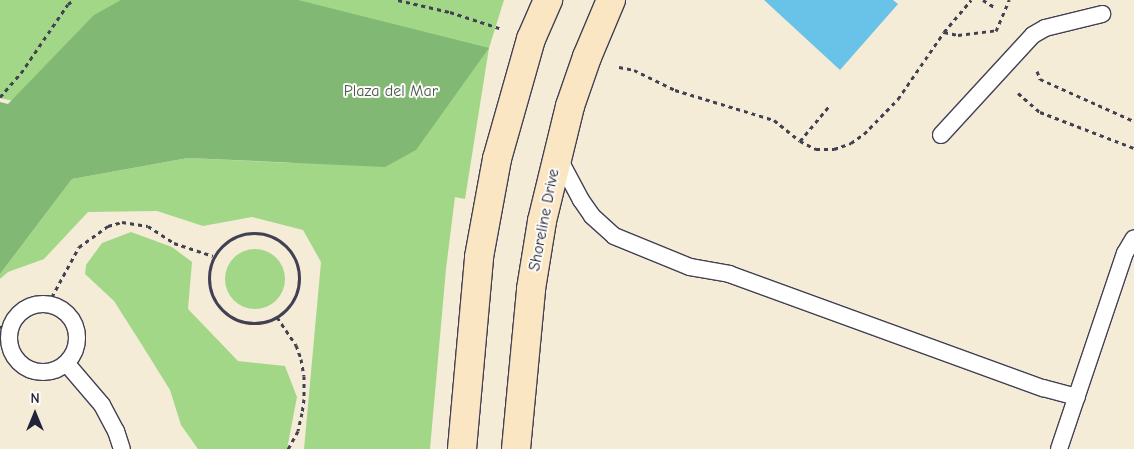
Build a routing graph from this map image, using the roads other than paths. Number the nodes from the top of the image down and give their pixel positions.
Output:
1 (548, 0) edge
2 (610, 0) edge
3 (1102, 14) dead end
4 (941, 135) dead end
5 (557, 155) junction
6 (1134, 238) edge
7 (5, 326) edge
8 (67, 364) junction
9 (1077, 397) junction
10 (122, 449) edge
11 (462, 449) edge
12 (516, 449) edge
13 (1059, 449) edge

1 - 11 main road
2 - 5 main road, Shoreline Drive
3 - 4 lane
5 - 9 lane
5 - 12 main road, Shoreline Drive
6 - 9 lane
7 - 8 lane
7 - 8 lane
8 - 10 lane
9 - 13 lane

